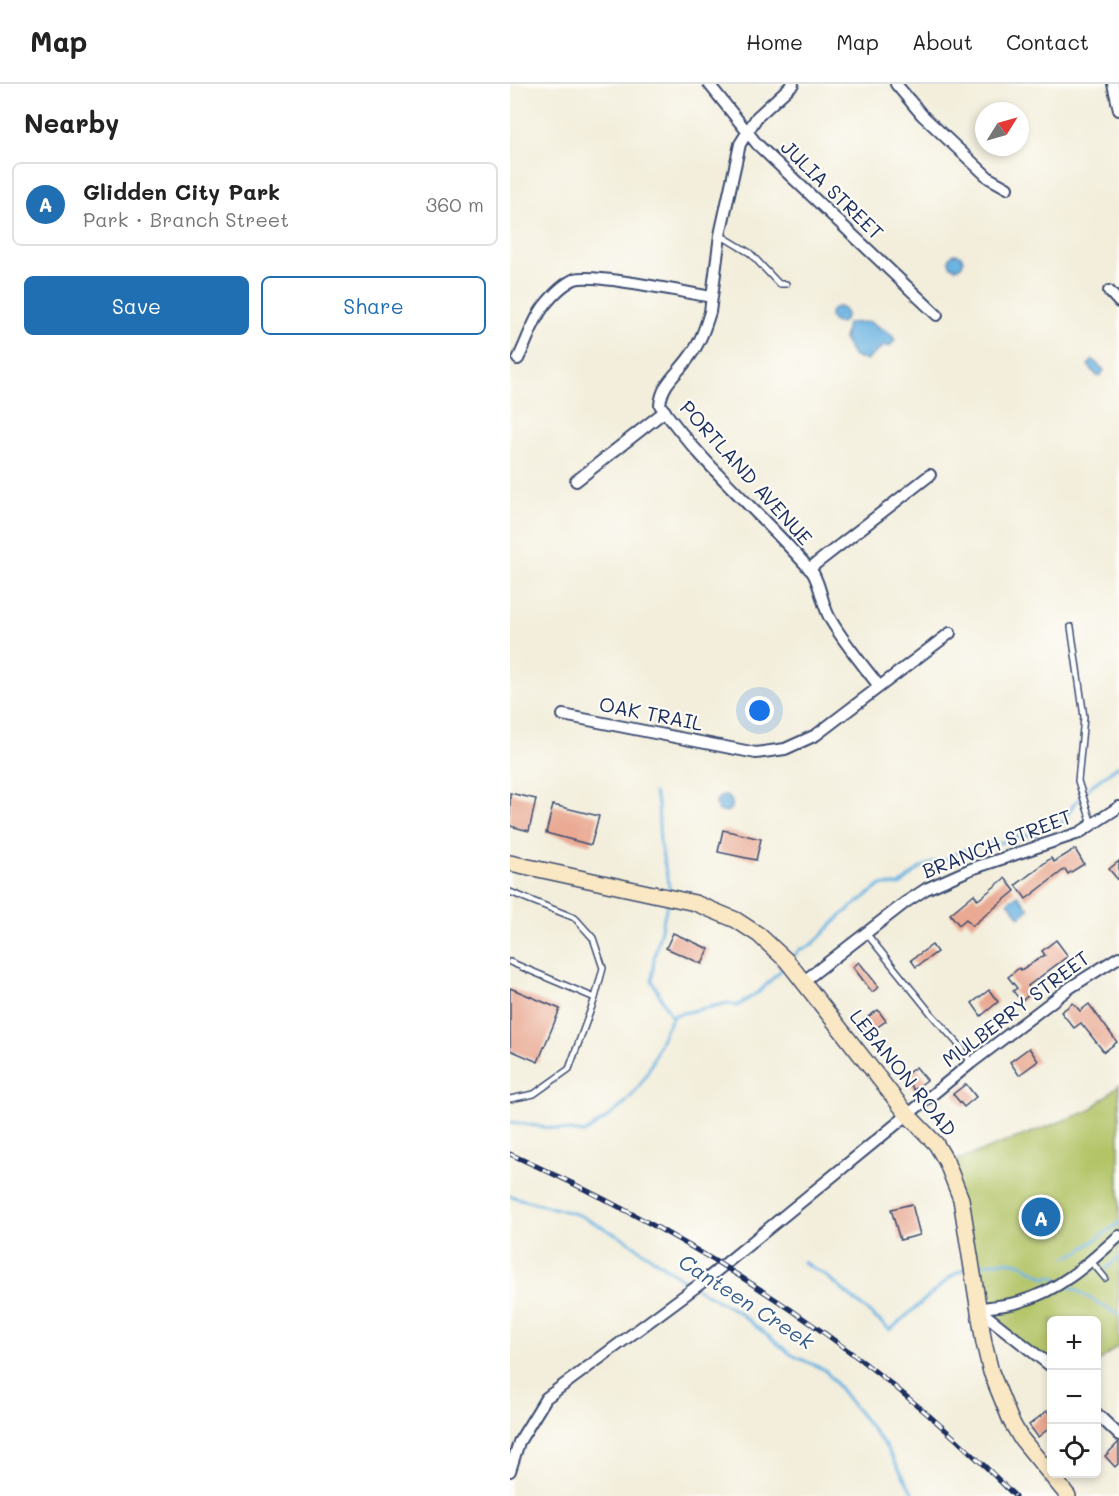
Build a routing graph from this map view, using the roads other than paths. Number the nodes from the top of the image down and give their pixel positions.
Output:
1 (709, 84) edge
2 (793, 84) edge
3 (896, 84) edge
4 (1113, 84) edge
5 (1119, 110) edge
6 (747, 131) junction
7 (1007, 188) dead end
8 (720, 236) junction
9 (786, 284) dead end
10 (1109, 291) dead end
11 (711, 297) junction
12 (1119, 302) edge
13 (937, 315) dead end
14 (518, 359) dead end
15 (664, 411) junction
16 (930, 475) dead end
17 (576, 481) dead end
18 (809, 569) junction
19 (1071, 627) dead end
20 (950, 633) dead end
21 (879, 686) junction
22 (563, 715) dead end
23 (1119, 807) edge
24 (1092, 825) junction
25 (510, 863) edge
26 (510, 892) edge
27 (866, 933) junction
28 (1119, 957) edge
29 (510, 962) edge
30 (804, 981) junction
31 (596, 998) junction
32 (971, 1063) junction
33 (510, 1100) edge
34 (907, 1114) junction
35 (1119, 1236) edge
36 (1091, 1261) junction
37 (1105, 1278) dead end
38 (978, 1309) junction
39 (1047, 1363) edge
40 (1101, 1418) edge
41 (1119, 1436) edge
42 (510, 1471) edge
43 (1068, 1496) edge

1 - 6 street, JULIA STREET
2 - 6 street, PORTLAND AVENUE
3 - 7 street
4 - 5 street
6 - 8 street, PORTLAND AVENUE
6 - 13 street, JULIA STREET
8 - 9 lane
8 - 11 street, PORTLAND AVENUE
10 - 12 street
11 - 14 street
11 - 15 street, PORTLAND AVENUE
15 - 17 street
15 - 18 street, PORTLAND AVENUE
16 - 18 street
18 - 21 street, PORTLAND AVENUE
19 - 24 lane
20 - 21 street, OAK TRAIL
21 - 22 street, OAK TRAIL
23 - 24 street, BRANCH STREET
24 - 27 street, BRANCH STREET
25 - 30 street, LEBANON ROAD
26 - 31 lane
27 - 30 street, BRANCH STREET
27 - 32 lane
28 - 32 street, MULBERRY STREET
29 - 31 lane
30 - 34 street, LEBANON ROAD
31 - 33 lane
32 - 34 street, MULBERRY STREET
34 - 38 street, LEBANON ROAD
34 - 42 street, MULBERRY STREET
35 - 36 street
36 - 37 lane
36 - 38 street
38 - 39 street
38 - 43 street, LEBANON ROAD
40 - 41 street

